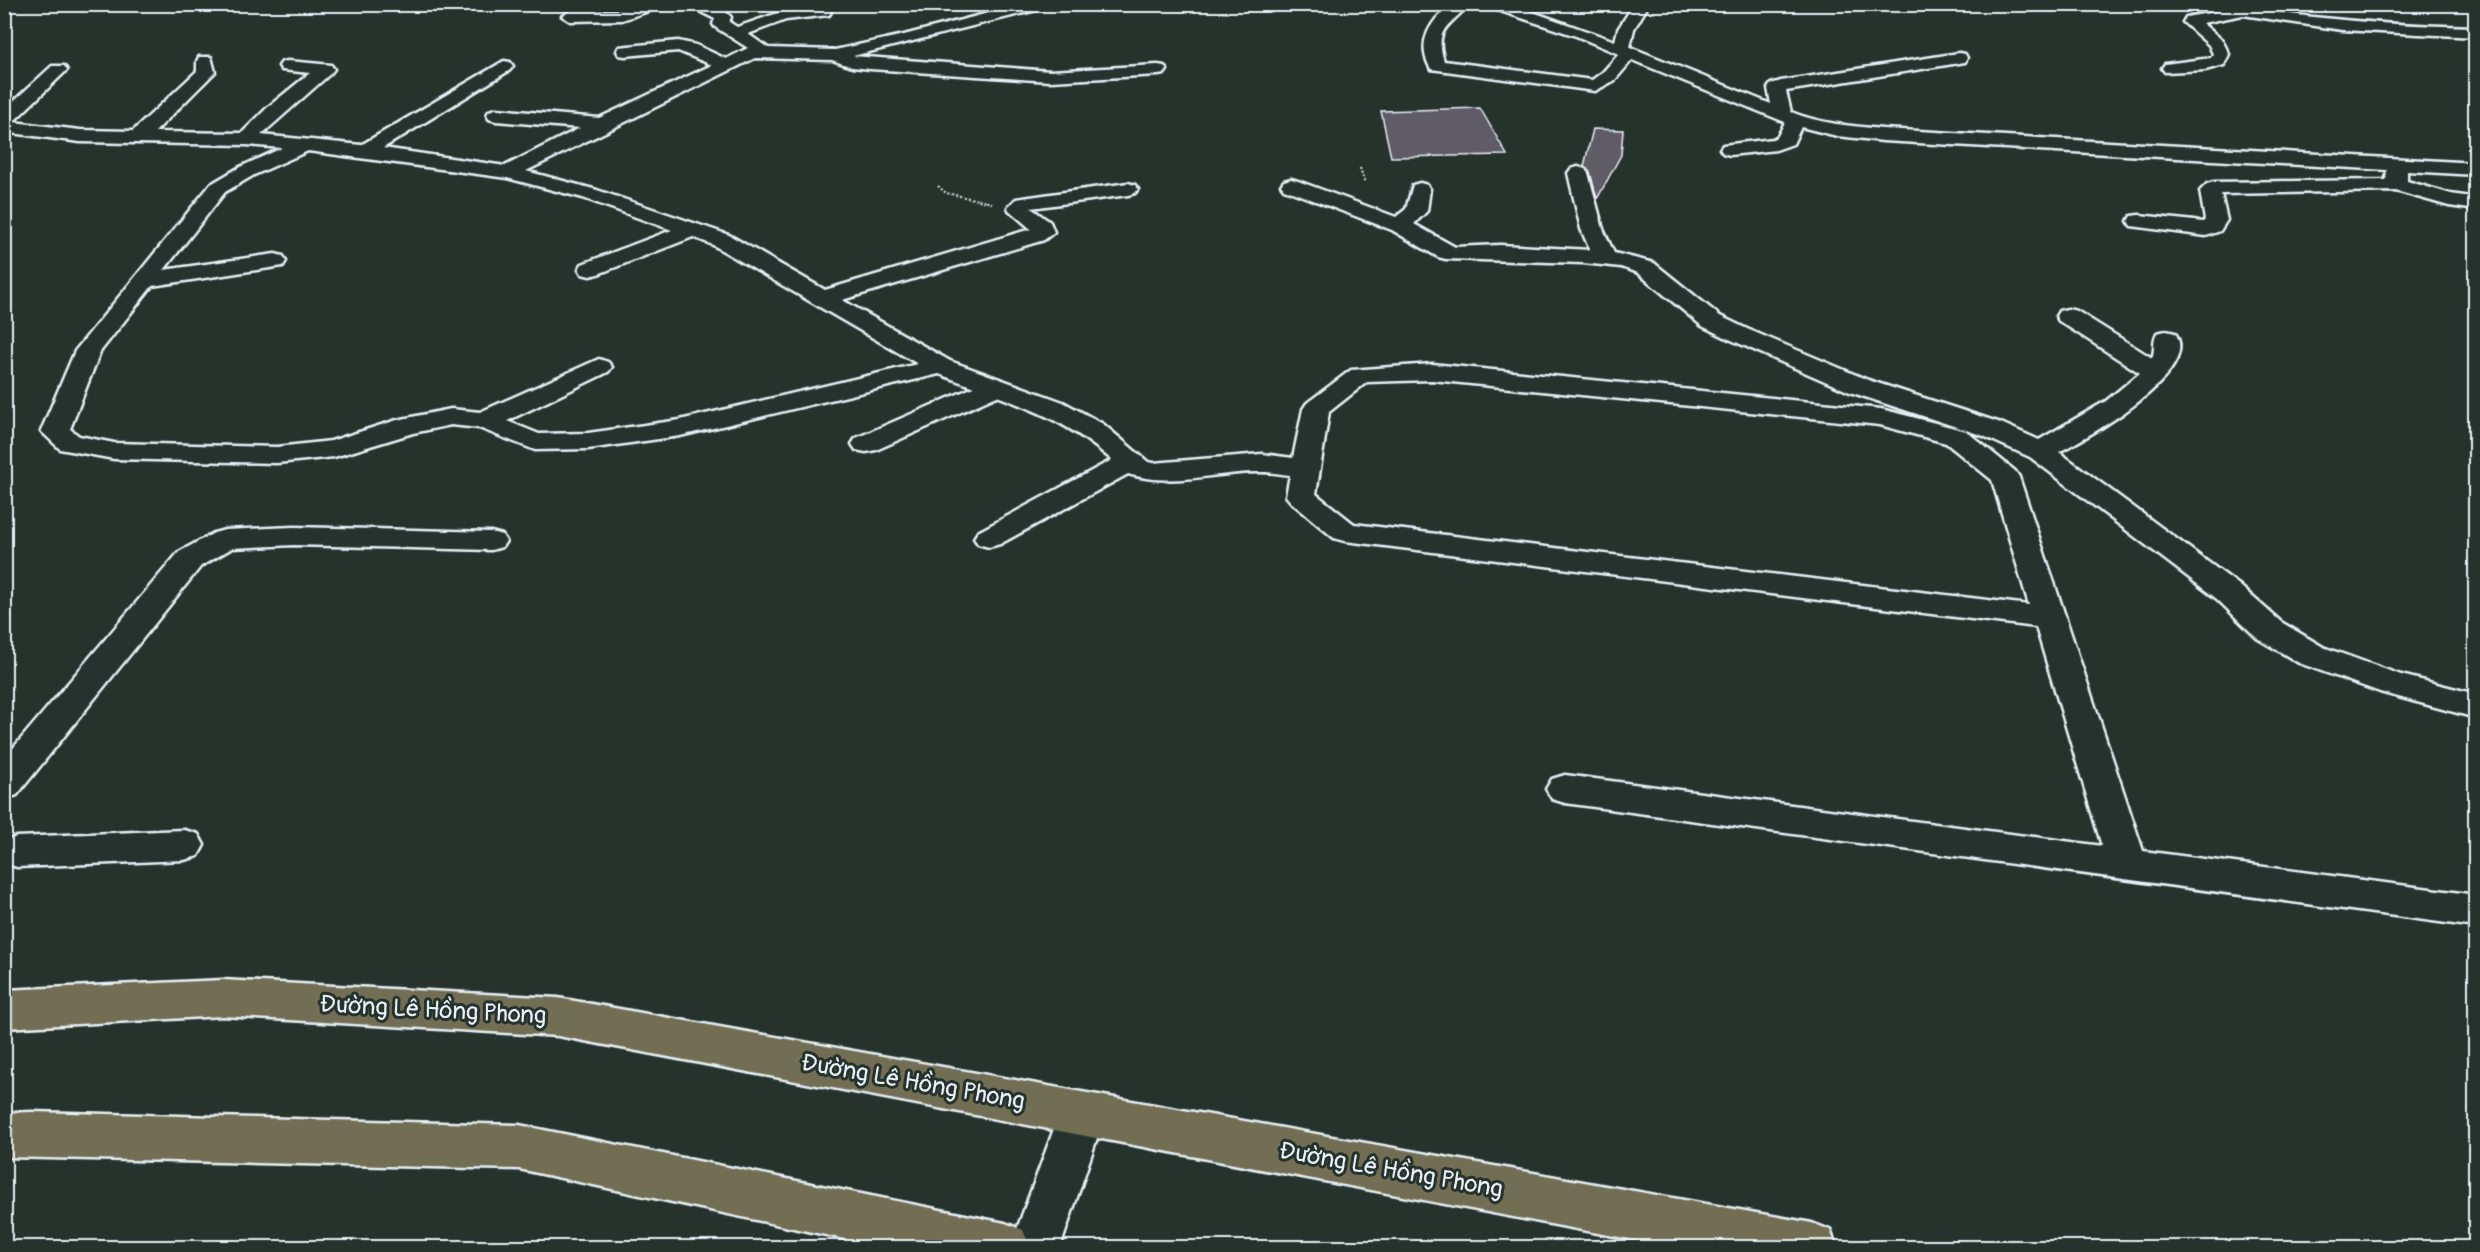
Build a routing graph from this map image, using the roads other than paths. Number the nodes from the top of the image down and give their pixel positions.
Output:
1 (656, 4) edge
2 (692, 4) edge
3 (1043, 4) edge
4 (1462, 4) edge
5 (1493, 4) edge
6 (1642, 4) edge
7 (2210, 4) edge
8 (823, 12) dead end
9 (2247, 12) junction
10 (570, 16) dead end
11 (2475, 32) edge
12 (740, 35) junction
13 (625, 51) dead end
14 (1625, 52) junction
15 (755, 53) junction
16 (835, 55) junction
17 (1959, 58) dead end
18 (205, 61) dead end
19 (288, 66) dead end
20 (504, 66) dead end
21 (728, 66) junction
22 (2171, 68) dead end
23 (58, 70) dead end
24 (1158, 70) dead end
25 (657, 76) dead end
26 (692, 82) junction
27 (40, 112) dead end
28 (496, 115) dead end
29 (1789, 117) junction
30 (10, 124) edge
31 (602, 124) junction
32 (137, 138) junction
33 (247, 139) junction
34 (308, 144) junction
35 (1730, 149) dead end
36 (364, 151) junction
37 (2475, 169) edge
38 (508, 172) junction
39 (1578, 173) dead end
40 (2397, 174) junction
41 (1291, 185) dead end
42 (1128, 189) dead end
43 (1420, 189) dead end
44 (2475, 204) edge
45 (2139, 221) dead end
46 (1400, 225) junction
47 (692, 230) junction
48 (1605, 259) junction
49 (275, 261) dead end
50 (590, 269) dead end
51 (144, 280) junction
52 (822, 298) junction
53 (2068, 316) dead end
54 (2166, 338) dead end
55 (940, 366) junction
56 (599, 367) dead end
57 (2157, 372) junction
58 (996, 387) junction
59 (484, 421) junction
60 (866, 444) dead end
61 (2040, 451) junction
62 (1129, 462) junction
63 (1306, 468) junction
64 (989, 538) dead end
65 (491, 541) dead end
66 (2049, 618) junction
67 (2475, 706) edge
68 (4, 785) edge
69 (1565, 789) dead end
70 (184, 844) dead end
71 (9, 857) edge
72 (2127, 864) junction
73 (2475, 911) edge
74 (4, 1009) edge
75 (1082, 1114) junction
76 (4, 1135) edge
77 (1005, 1248) edge
78 (1035, 1248) edge
79 (1812, 1248) edge

1 - 10 street
2 - 12 street
3 - 16 street
4 - 14 street
5 - 14 street
6 - 14 street
7 - 9 street
8 - 12 street
9 - 11 street
9 - 22 street
12 - 15 street
13 - 21 street
14 - 29 street
15 - 16 street
15 - 21 street
16 - 24 street
17 - 29 street
18 - 32 street
19 - 33 street
20 - 36 street
21 - 26 street
23 - 30 street
25 - 26 street
26 - 31 street
27 - 30 street
28 - 31 street
29 - 35 street
29 - 40 street
30 - 32 street
31 - 38 street
32 - 33 street
33 - 34 street
34 - 36 street
34 - 51 street
36 - 38 street
37 - 40 street
38 - 47 street
39 - 48 street
40 - 44 street
40 - 45 street
41 - 46 street
42 - 52 street
43 - 46 street
46 - 48 street
47 - 50 street
47 - 52 street
48 - 61 street
49 - 51 street
51 - 59 street
52 - 55 street
53 - 57 street
54 - 57 street
55 - 58 street
55 - 59 street
56 - 59 street
57 - 61 street
58 - 60 street
58 - 62 street
61 - 67 street
62 - 63 street
62 - 64 street
63 - 66 street
63 - 66 street
65 - 68 street
66 - 72 street
69 - 72 street
70 - 71 street
72 - 73 street
74 - 75 main road, Đường Lê Hồng Phong
75 - 78 street
75 - 79 main road, Đường Lê Hồng Phong
76 - 77 main road

